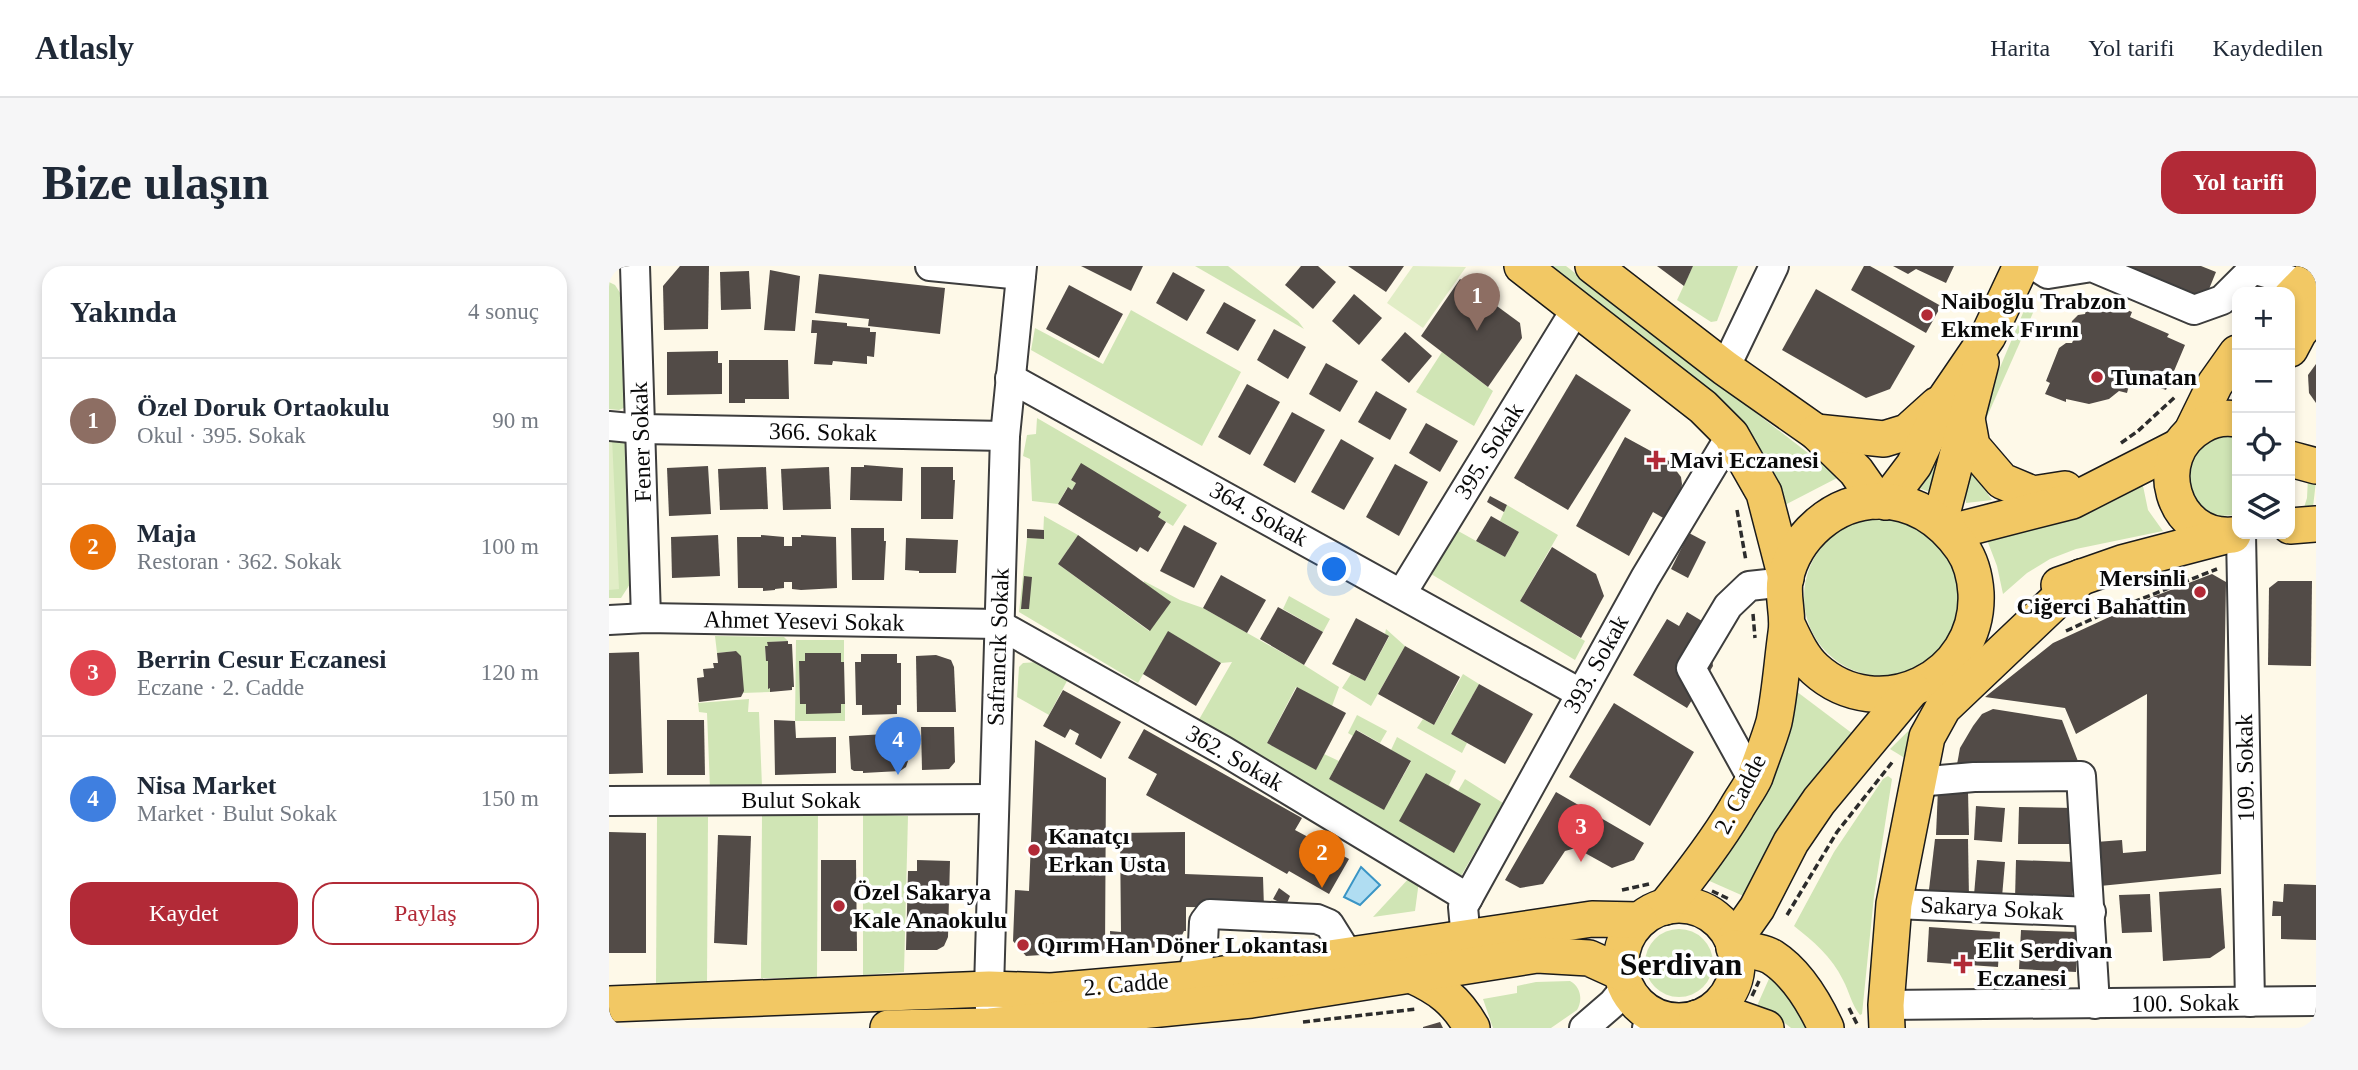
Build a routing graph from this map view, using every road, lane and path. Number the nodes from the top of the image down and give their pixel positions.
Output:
1 (635, 266) edge
2 (930, 266) edge
3 (1522, 266) edge
4 (1593, 266) edge
5 (1774, 266) edge
6 (2021, 266) edge
7 (2035, 266) edge
8 (1022, 271) edge
9 (2306, 292) edge
10 (1576, 309) junction
11 (2295, 340) edge
12 (2232, 360) edge
13 (1725, 368) junction
14 (1010, 378) junction
15 (2183, 391) dead end
16 (1955, 406) junction
17 (2232, 418) edge
18 (609, 426) edge
19 (641, 429) junction
20 (1816, 432) junction
21 (1731, 435) junction
22 (1005, 436) junction
23 (2185, 439) junction
24 (2295, 460) edge
25 (2111, 465) junction
26 (2316, 466) edge
27 (1882, 501) junction
28 (1736, 504) dead end
29 (2316, 524) edge
30 (2295, 526) edge
31 (1945, 527) junction
32 (2238, 541) edge
33 (1746, 561) dead end
34 (2081, 577) junction
35 (1785, 580) junction
36 (1402, 593) junction
37 (646, 618) junction
38 (609, 620) edge
39 (999, 624) junction
40 (1787, 624) junction
41 (2062, 633) dead end
42 (1957, 657) junction
43 (1912, 689) junction
44 (1580, 693) junction
45 (1905, 771) junction
46 (1753, 780) junction
47 (993, 799) junction
48 (609, 801) edge
49 (1702, 886) dead end
50 (1615, 892) dead end
51 (1468, 898) junction
52 (1655, 902) junction
53 (1734, 902) dead end
54 (1894, 904) junction
55 (2091, 912) junction
56 (1784, 920) dead end
57 (1466, 939) junction
58 (1733, 945) junction
59 (1349, 956) junction
60 (1764, 970) dead end
61 (1411, 975) junction
62 (1190, 979) junction
63 (1624, 980) junction
64 (989, 989) junction
65 (2316, 1001) edge
66 (2250, 1002) junction
67 (609, 1004) edge
68 (2095, 1004) junction
69 (1419, 1009) dead end
70 (1757, 1016) edge
71 (2129, 1016) edge
72 (1886, 1017) edge
73 (1302, 1022) dead end
74 (1671, 1022) edge
75 (991, 1027) edge
76 (888, 1028) edge
77 (1472, 1028) edge
78 (1584, 1028) edge
79 (1826, 1028) edge

1 - 19 street, Fener Sokak
2 - 8 street
3 - 10 main road
4 - 13 main road
5 - 13 street
6 - 16 main road
7 - 9 street
8 - 14 street, Safrancık Sokak
9 - 11 main road
10 - 21 main road
10 - 36 street, 395. Sokak
12 - 23 main road
13 - 20 main road
14 - 22 street, Safrancık Sokak
14 - 36 street, 364. Sokak
15 - 25 path
16 - 20 main road
16 - 25 main road
16 - 27 main road
16 - 31 main road
17 - 23 main road
18 - 19 street, 366. Sokak
19 - 22 street, 366. Sokak
19 - 37 street, Fener Sokak
20 - 27 main road
21 - 35 main road
21 - 44 street, 393. Sokak
22 - 39 street, Safrancık Sokak
23 - 25 main road
23 - 32 main road
24 - 26 main road
25 - 31 main road
27 - 31 main road
27 - 35 main road
28 - 33 path
29 - 30 main road
31 - 42 main road
32 - 34 main road
32 - 41 path
32 - 66 street, 109. Sokak
34 - 42 main road
34 - 45 main road
35 - 40 main road
35 - 46 street
36 - 44 street, 364. Sokak
37 - 38 street, Ahmet Yesevi Sokak
37 - 39 street, Ahmet Yesevi Sokak
39 - 47 street, Safrancık Sokak
39 - 51 street, 362. Sokak
40 - 43 main road
40 - 46 main road, 2. Cadde
42 - 43 main road
43 - 58 main road
44 - 51 street, 393. Sokak
45 - 54 main road
45 - 55 street
45 - 56 path
46 - 52 main road, 2. Cadde
47 - 48 street, Bulut Sokak
47 - 64 street, Safrancık Sokak
49 - 53 path
50 - 52 path
51 - 57 street
52 - 57 main road, 2. Cadde
52 - 58 main road
52 - 63 main road
54 - 55 street, Sakarya Sokak
54 - 72 main road
55 - 68 street
57 - 59 main road, 2. Cadde
58 - 74 main road
58 - 79 main road
59 - 62 main road, 2. Cadde
59 - 62 street
60 - 70 path
61 - 63 main road, 2. Cadde
61 - 75 main road, 2. Cadde
61 - 77 main road
62 - 64 main road, 2. Cadde
63 - 74 main road
63 - 78 street
64 - 67 main road, 2. Cadde
64 - 75 street, Safrancık Sokak
65 - 66 street, 100. Sokak
66 - 71 street, 100. Sokak
68 - 71 street, 100. Sokak
68 - 72 street, 100. Sokak
69 - 73 path
70 - 74 main road
75 - 76 main road, 2. Cadde

